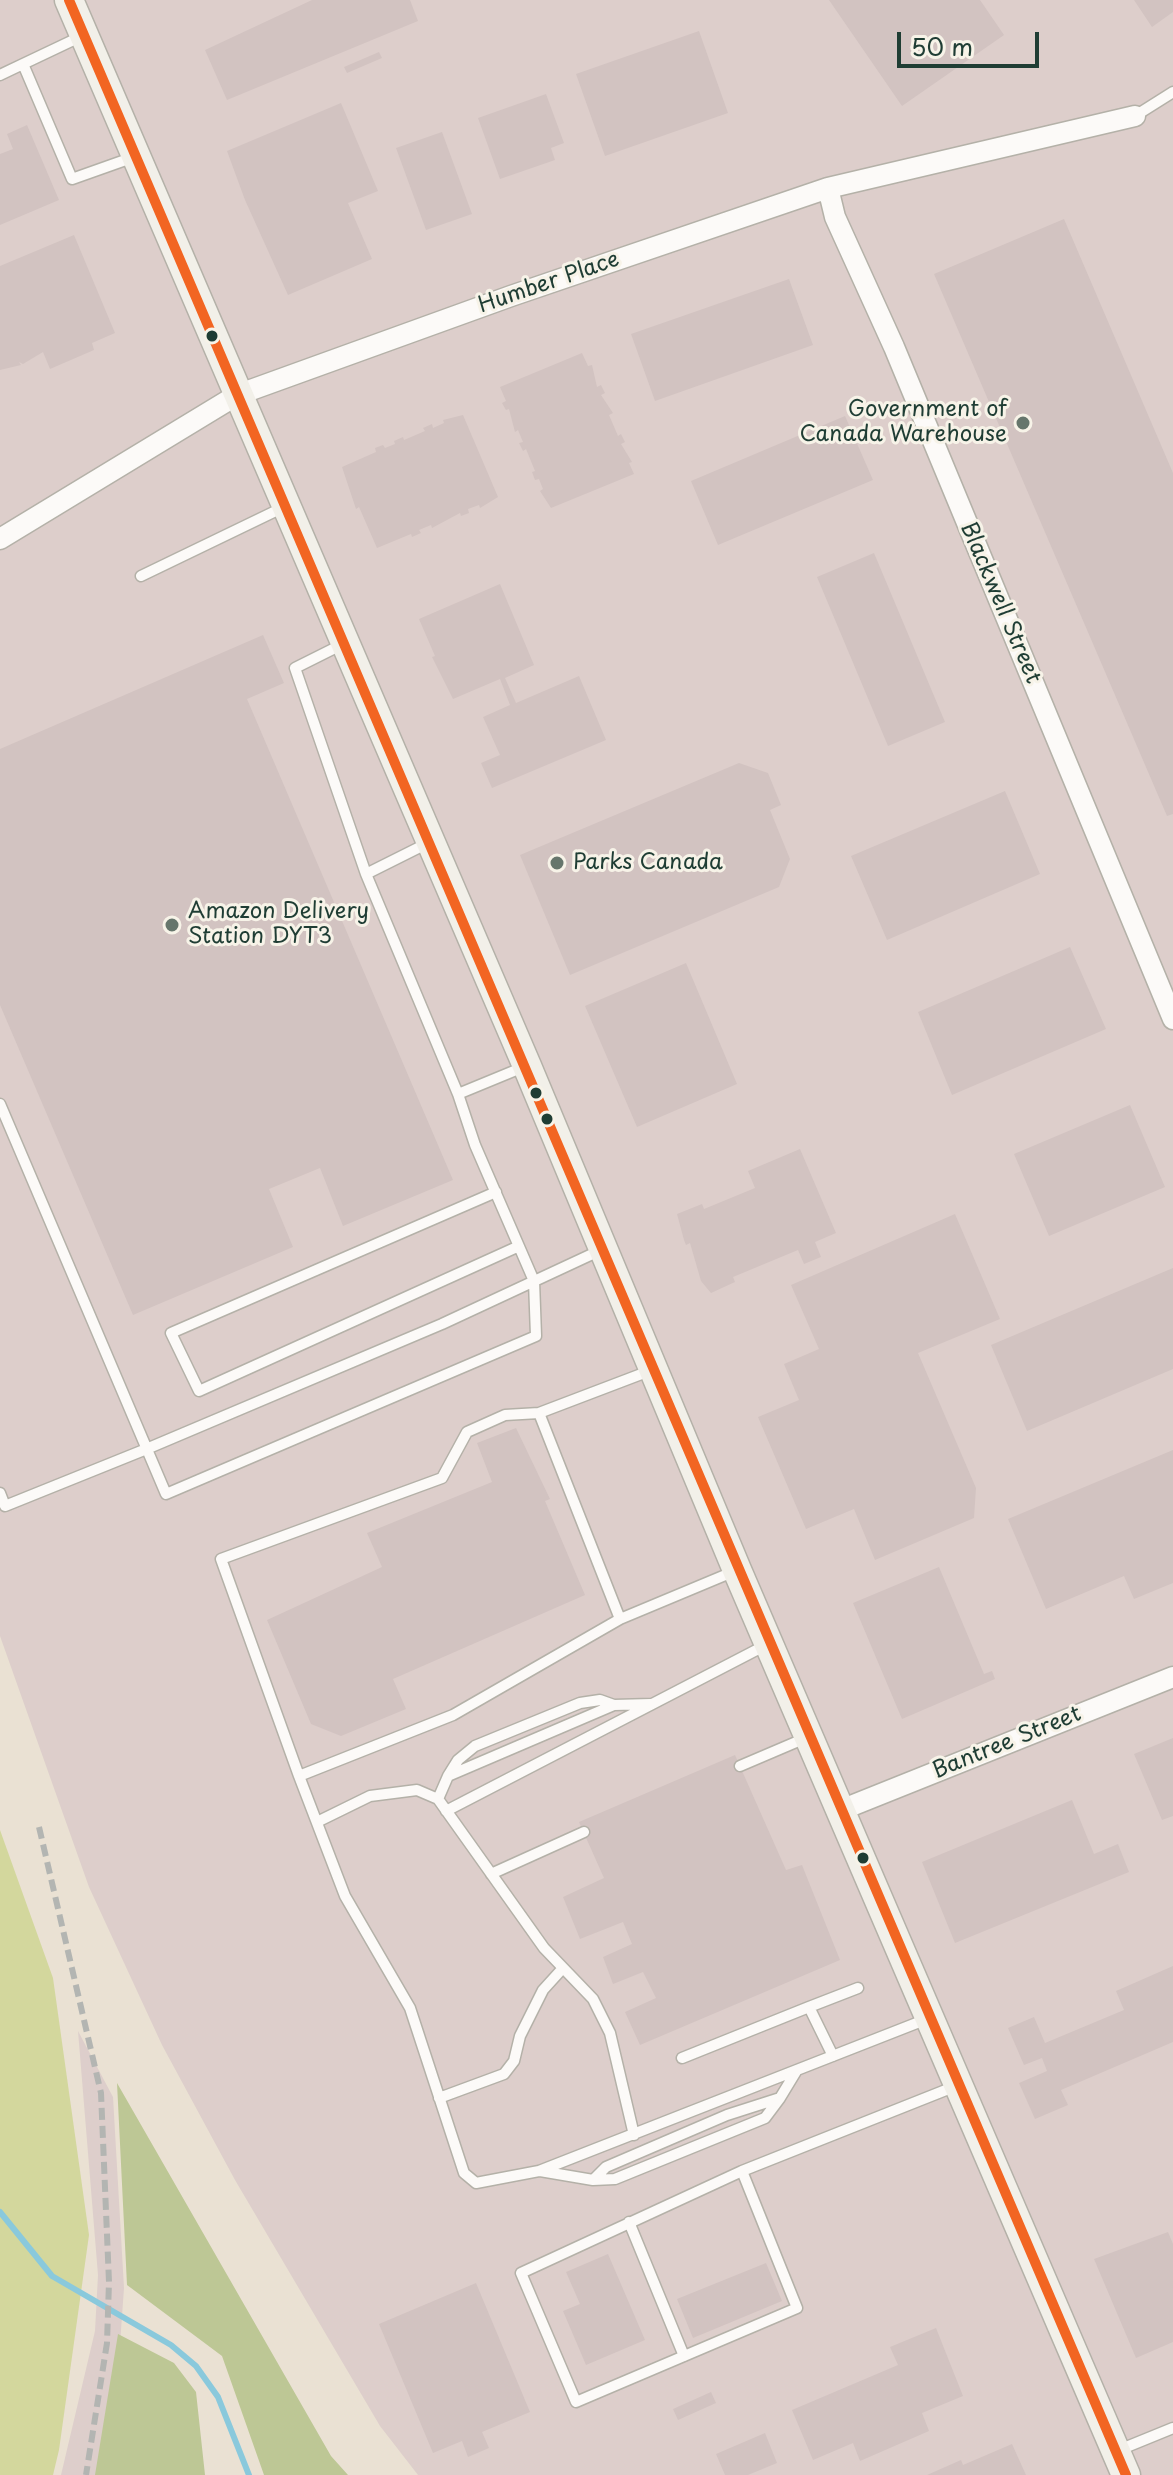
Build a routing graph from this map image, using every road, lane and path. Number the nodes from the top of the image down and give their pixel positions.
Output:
1 (69, 0) edge
2 (83, 35) junction
3 (23, 64) junction
4 (0, 75) edge
5 (1173, 92) edge
6 (1135, 116) joint
7 (136, 157) junction
8 (828, 188) junction
9 (237, 395) junction
10 (286, 506) junction
11 (0, 539) edge
12 (141, 576) dead end
13 (344, 643) junction
14 (430, 841) junction
15 (366, 874) junction
16 (1173, 1019) edge
17 (527, 1066) junction
18 (458, 1094) junction
19 (0, 1104) edge
20 (496, 1192) junction
21 (517, 1247) junction
22 (602, 1249) junction
23 (534, 1281) junction
24 (654, 1369) junction
25 (539, 1413) junction
26 (144, 1450) junction
27 (0, 1493) edge
28 (737, 1570) junction
29 (620, 1619) junction
30 (769, 1643) junction
31 (1173, 1677) edge
32 (657, 1704) junction
33 (614, 1705) junction
34 (809, 1736) junction
35 (740, 1766) dead end
36 (299, 1776) junction
37 (448, 1776) junction
38 (438, 1799) junction
39 (841, 1810) junction
40 (446, 1811) junction
41 (317, 1822) junction
42 (584, 1832) dead end
43 (491, 1874) junction
44 (563, 1968) junction
45 (858, 1988) dead end
46 (809, 2007) junction
47 (929, 2018) junction
48 (833, 2056) junction
49 (682, 2058) dead end
50 (797, 2070) junction
51 (957, 2086) junction
52 (439, 2098) junction
53 (780, 2098) junction
54 (634, 2135) junction
55 (539, 2171) junction
56 (742, 2171) junction
57 (593, 2180) junction
58 (629, 2222) junction
59 (684, 2356) junction
60 (1173, 2428) edge
61 (1121, 2463) edge

1 - 2 street
2 - 3 lane
2 - 7 street
3 - 4 lane
3 - 7 lane
5 - 6 lane
6 - 8 street, Humber Place
7 - 9 street
8 - 9 street, Humber Place
8 - 16 street, Blackwell Street
9 - 10 street
9 - 11 street, Humber Place
10 - 12 lane
10 - 13 street
13 - 14 street
13 - 15 lane
14 - 15 lane
14 - 17 street
15 - 18 lane
17 - 18 lane
17 - 22 street
18 - 20 lane
19 - 26 lane
20 - 21 lane
20 - 21 lane
21 - 23 lane
22 - 23 lane
22 - 24 street
23 - 26 lane
23 - 26 lane
24 - 25 lane
24 - 28 street
25 - 29 lane
25 - 36 lane
26 - 27 lane
28 - 29 lane
28 - 30 street
29 - 36 lane
30 - 32 lane
30 - 34 street
31 - 39 street, Bantree Street
32 - 33 lane
32 - 40 lane
33 - 37 lane
33 - 37 lane
34 - 35 lane
34 - 39 street
36 - 41 lane
37 - 38 lane
38 - 40 lane
38 - 41 lane
39 - 47 street
40 - 43 lane
41 - 52 lane
42 - 43 lane
43 - 44 lane
44 - 52 lane
44 - 54 lane
45 - 46 lane
46 - 48 lane
46 - 49 lane
47 - 48 lane
47 - 51 street
48 - 50 lane
50 - 53 lane
50 - 54 lane
51 - 56 lane
51 - 61 street
52 - 55 lane
53 - 57 lane
53 - 57 lane
54 - 55 lane
55 - 57 lane
56 - 58 lane
56 - 59 lane
58 - 59 lane
58 - 59 lane
60 - 61 lane

